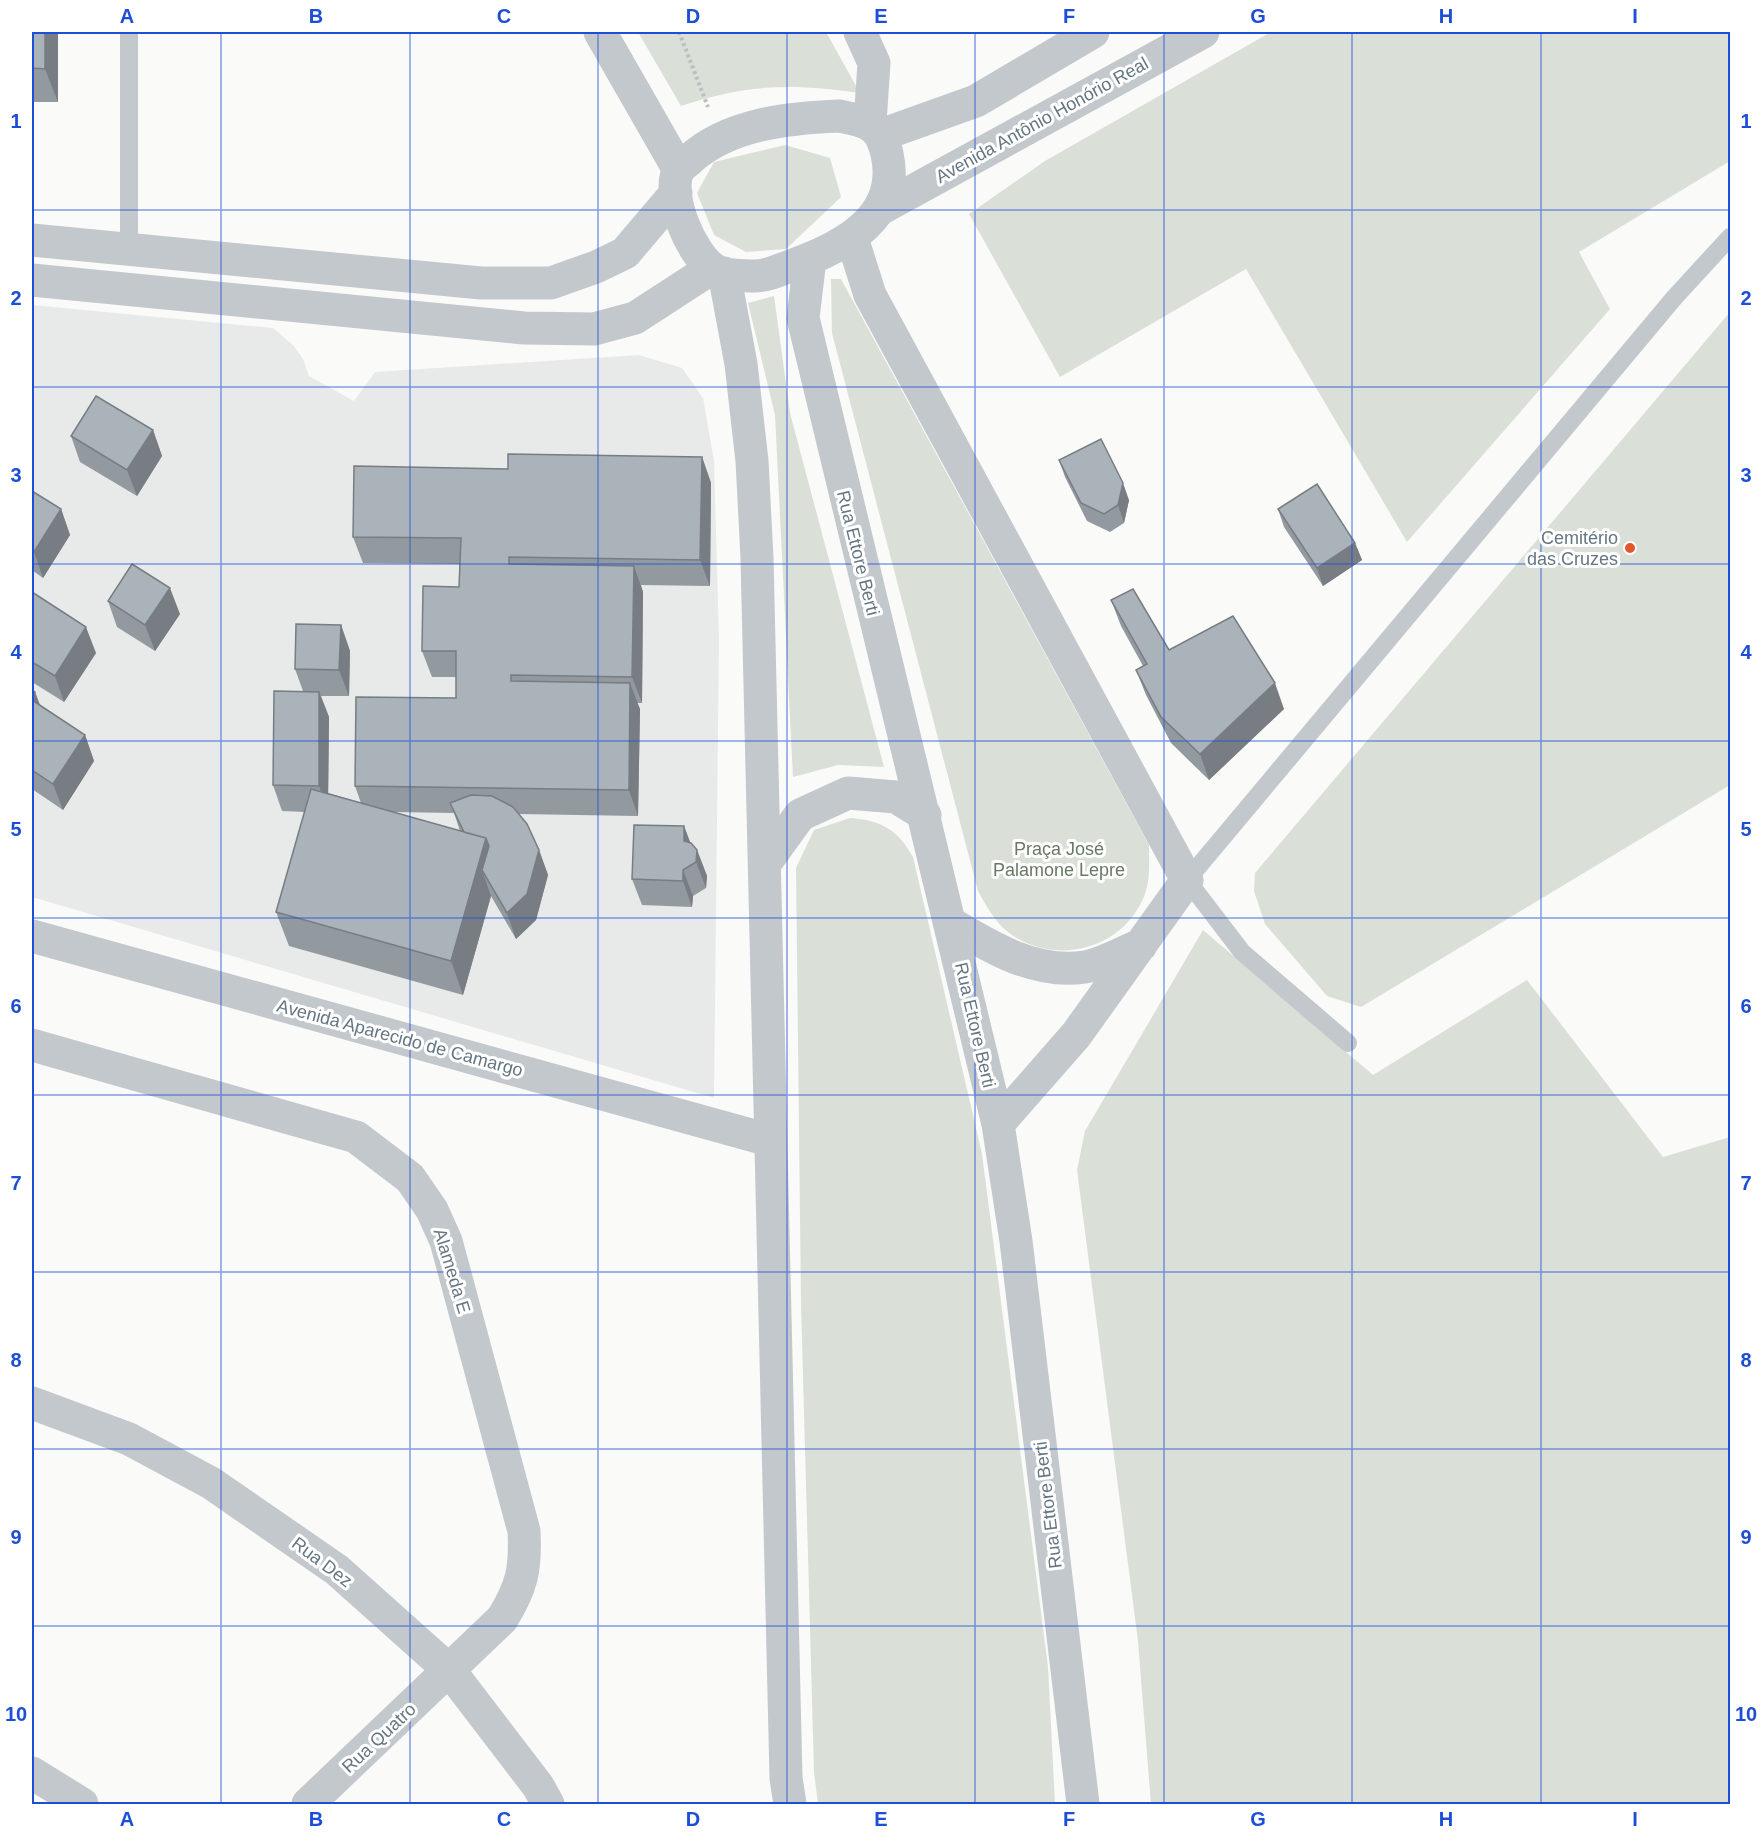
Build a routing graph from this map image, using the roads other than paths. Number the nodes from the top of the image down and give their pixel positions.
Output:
1 (129, 32) edge
2 (600, 32) edge
3 (860, 32) edge
4 (1093, 32) edge
5 (1203, 32) edge
6 (875, 129) junction
7 (677, 181) junction
8 (880, 209) junction
9 (1731, 237) edge
10 (852, 238) junction
11 (32, 240) edge
12 (129, 249) junction
13 (810, 259) junction
14 (718, 271) junction
15 (32, 280) edge
16 (925, 815) junction
17 (766, 862) junction
18 (1187, 880) junction
19 (951, 923) junction
20 (32, 936) edge
21 (1141, 945) junction
22 (1348, 1043) dead end
23 (32, 1045) edge
24 (998, 1124) junction
25 (769, 1140) junction
26 (32, 1403) edge
27 (450, 1671) junction
28 (32, 1773) edge
29 (82, 1804) edge
30 (308, 1804) edge
31 (548, 1804) edge
32 (789, 1804) edge
33 (1083, 1804) edge

1 - 12 lane
2 - 7 street
3 - 6 street
4 - 6 street
5 - 8 street, Avenida Antônio Honório Real
6 - 7 street
6 - 8 street
7 - 12 street
7 - 14 street
8 - 10 street
9 - 18 lane
10 - 13 street
10 - 18 street
11 - 12 street
13 - 14 street
13 - 16 street, Rua Ettore Berti
14 - 15 street
14 - 17 street
16 - 17 street
16 - 19 street, Rua Ettore Berti
17 - 25 street
18 - 21 street
18 - 22 lane
19 - 21 street
19 - 24 street, Rua Ettore Berti
20 - 25 street, Avenida Aparecido de Camargo
21 - 24 street
23 - 27 street, Alameda E
24 - 33 street, Rua Ettore Berti
25 - 32 street
26 - 27 street, Rua Dez
27 - 30 street, Rua Quatro
27 - 31 street, Rua Dez
28 - 29 street

